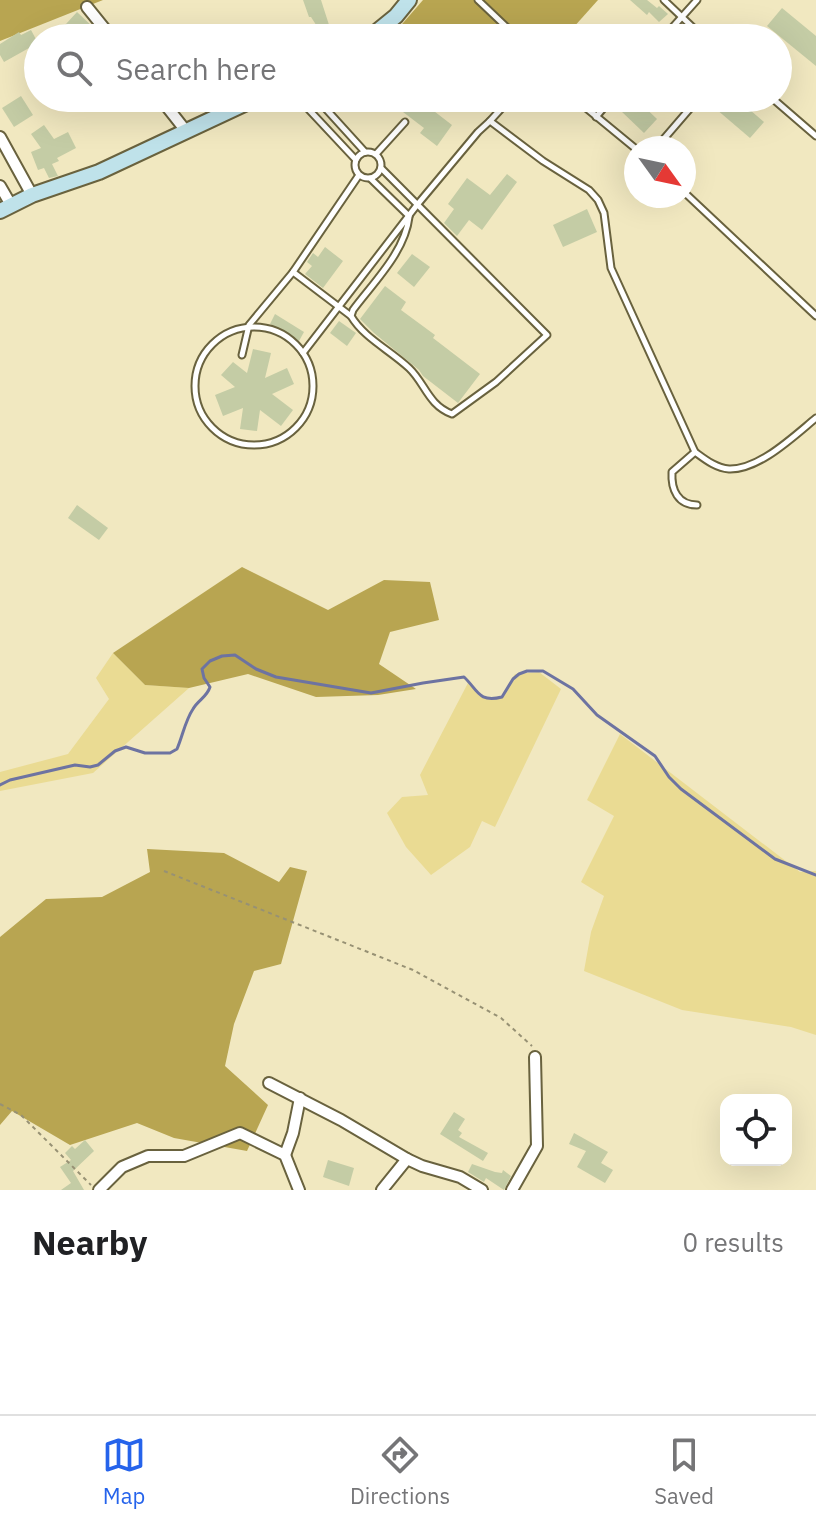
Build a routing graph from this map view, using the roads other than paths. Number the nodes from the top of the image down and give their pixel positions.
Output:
1 (409, 0) edge
2 (478, 0) edge
3 (664, 0) edge
4 (697, 0) edge
5 (87, 7) dead end
6 (681, 17) junction
7 (101, 24) edge
8 (386, 24) edge
9 (503, 24) edge
10 (675, 24) edge
11 (689, 24) edge
12 (171, 112) edge
13 (227, 112) edge
14 (311, 112) edge
15 (329, 112) edge
16 (498, 112) edge
17 (590, 112) edge
18 (600, 112) edge
19 (687, 112) edge
20 (788, 112) edge
21 (596, 117) junction
22 (490, 121) junction
23 (405, 122) dead end
24 (186, 131) junction
25 (666, 136) edge
26 (816, 136) edge
27 (0, 137) edge
28 (624, 139) edge
29 (365, 152) junction
30 (376, 154) junction
31 (356, 160) junction
32 (382, 169) junction
33 (359, 175) junction
34 (371, 179) junction
35 (0, 186) edge
36 (32, 195) junction
37 (696, 203) edge
38 (417, 205) junction
39 (6, 208) edge
40 (409, 216) junction
41 (375, 261) junction
42 (384, 268) junction
43 (293, 272) junction
44 (340, 307) junction
45 (351, 316) junction
46 (816, 316) edge
47 (249, 325) junction
48 (303, 353) junction
49 (242, 355) dead end
50 (816, 418) edge
51 (695, 452) junction
52 (697, 505) dead end
53 (535, 1057) road end
54 (269, 1083) dead end
55 (300, 1098) junction
56 (285, 1155) junction
57 (407, 1159) junction
58 (514, 1189) edge
59 (98, 1190) edge
60 (299, 1190) edge
61 (382, 1190) edge
62 (482, 1190) edge

1 - 8 street
2 - 9 lane
3 - 6 lane
4 - 6 lane
5 - 7 street
6 - 10 lane
6 - 11 lane
12 - 24 street
13 - 24 street
14 - 31 lane
15 - 29 lane
16 - 22 lane
17 - 21 lane
18 - 21 lane
19 - 25 lane
20 - 26 lane
21 - 28 lane
22 - 38 lane
22 - 51 lane
23 - 30 lane
24 - 36 street
27 - 36 street
29 - 30 lane
29 - 31 lane
30 - 32 lane
31 - 33 lane
32 - 34 lane
32 - 38 lane
33 - 34 lane
33 - 43 lane
34 - 40 lane
35 - 39 street
36 - 39 street
37 - 46 lane
38 - 40 lane
38 - 45 lane
40 - 41 lane
40 - 42 lane
41 - 42 lane
41 - 44 lane
42 - 45 lane
43 - 44 lane
43 - 47 lane
44 - 45 lane
44 - 48 lane
47 - 48 lane
47 - 48 lane
47 - 49 lane
50 - 51 lane
51 - 52 lane
53 - 58 street
54 - 55 street
55 - 56 street
55 - 57 street
56 - 59 street
56 - 60 street
57 - 61 street
57 - 62 street

